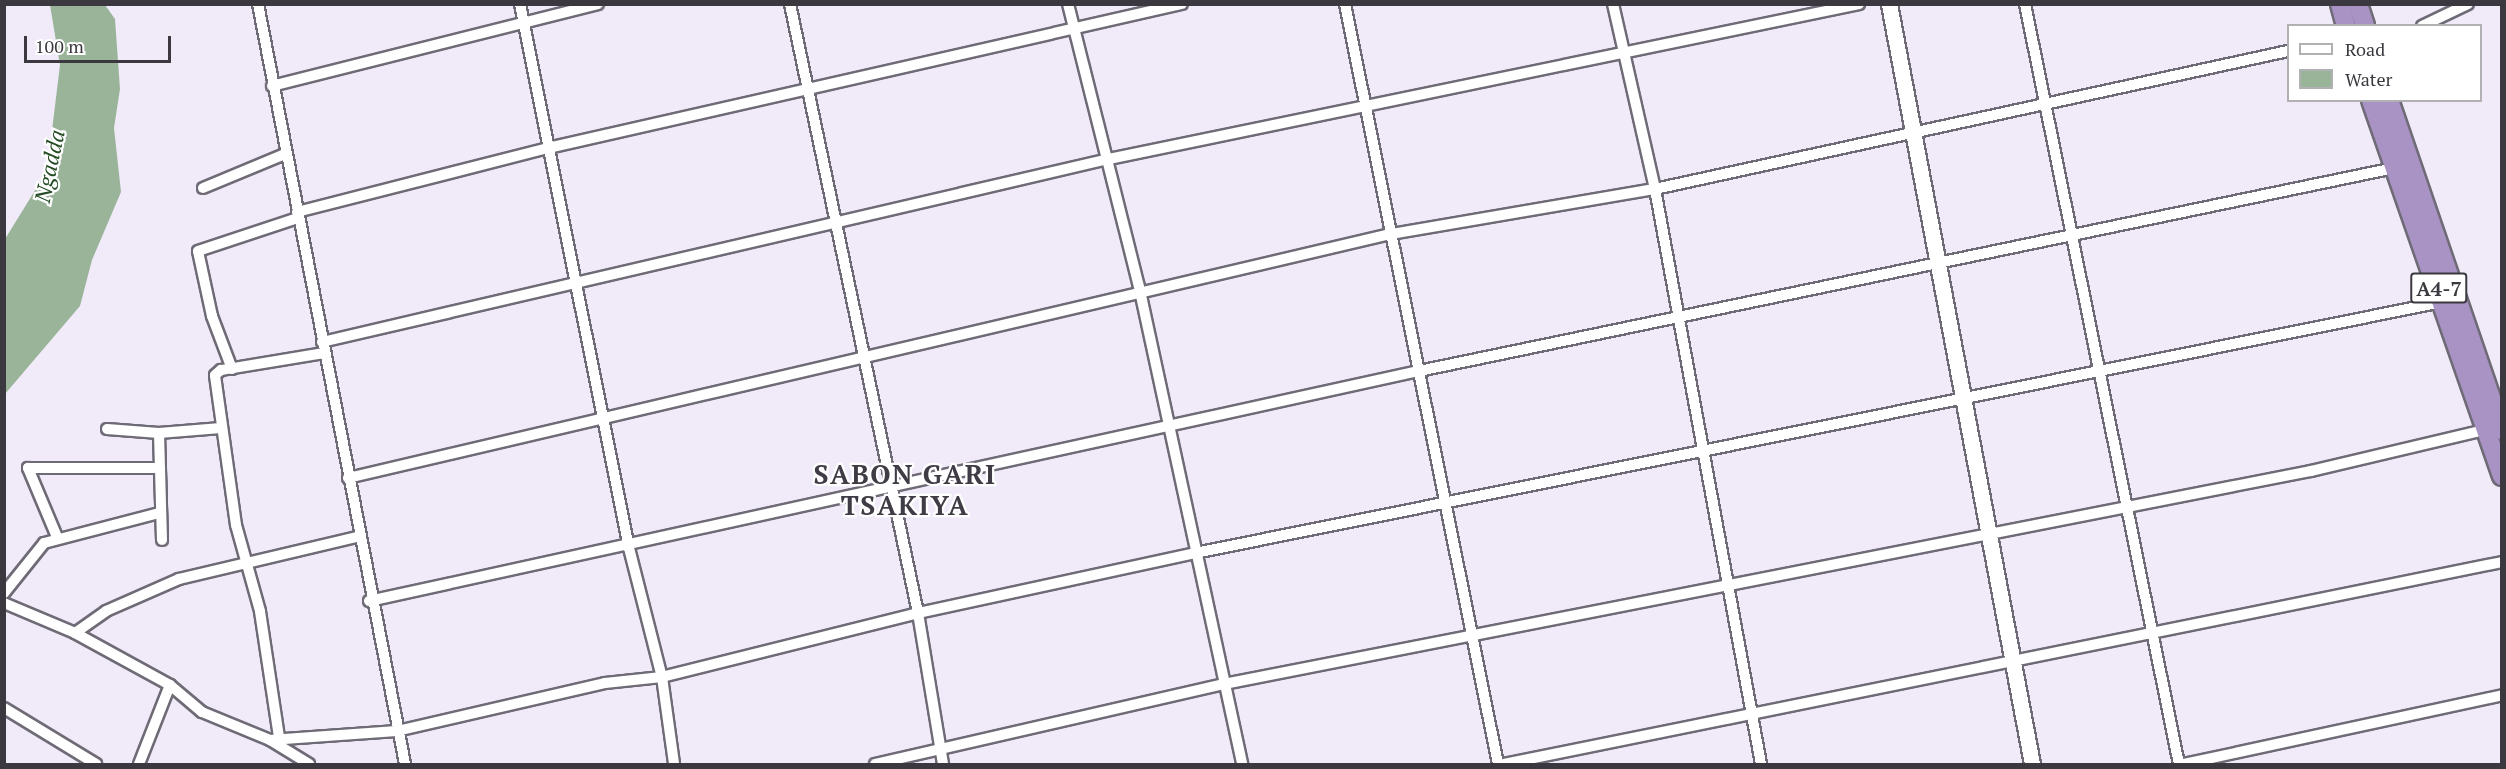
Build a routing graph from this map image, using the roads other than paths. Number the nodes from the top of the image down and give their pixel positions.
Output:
1 (258, 4) edge
2 (520, 4) edge
3 (598, 4) edge
4 (790, 4) edge
5 (1068, 4) edge
6 (1182, 4) edge
7 (1345, 4) edge
8 (1614, 4) edge
9 (1859, 4) edge
10 (1889, 4) edge
11 (2025, 4) edge
12 (2340, 4) edge
13 (2358, 4) edge
14 (2468, 4) edge
15 (524, 21) junction
16 (2345, 24) edge
17 (2364, 24) edge
18 (2426, 24) edge
19 (1074, 29) junction
20 (1625, 50) junction
21 (2287, 51) edge
22 (272, 86) junction
23 (810, 92) junction
24 (2372, 102) edge
25 (2389, 102) edge
26 (1363, 103) junction
27 (2046, 104) junction
28 (1911, 130) junction
29 (548, 148) junction
30 (285, 154) junction
31 (1104, 160) junction
32 (2402, 166) junction
33 (203, 188) dead end
34 (1654, 189) junction
35 (297, 215) junction
36 (838, 223) junction
37 (1391, 234) junction
38 (2075, 235) junction
39 (1938, 264) junction
40 (576, 280) junction
41 (1140, 291) junction
42 (2442, 302) junction
43 (1678, 319) junction
44 (323, 348) junction
45 (866, 359) junction
46 (232, 369) junction
47 (1419, 371) junction
48 (2101, 373) junction
49 (1963, 398) junction
50 (602, 415) junction
51 (221, 428) junction
52 (1169, 428) junction
53 (107, 429) dead end
54 (2493, 430) edge
55 (159, 433) junction
56 (1702, 446) junction
57 (158, 468) junction
58 (2502, 476) edge
59 (348, 478) junction
60 (892, 486) junction
61 (1448, 500) junction
62 (2129, 505) junction
63 (159, 513) junction
64 (1987, 534) junction
65 (57, 537) junction
66 (357, 537) junction
67 (162, 540) dead end
68 (629, 548) junction
69 (1195, 553) junction
70 (2502, 562) edge
71 (244, 563) junction
72 (1730, 587) junction
73 (4, 593) edge
74 (369, 601) junction
75 (4, 603) edge
76 (918, 613) junction
77 (2155, 631) junction
78 (75, 633) junction
79 (1472, 634) junction
80 (2010, 660) junction
81 (662, 677) junction
82 (1224, 684) junction
83 (170, 685) junction
84 (2502, 695) edge
85 (4, 708) edge
86 (1752, 715) junction
87 (397, 731) junction
88 (275, 738) junction
89 (941, 750) junction
90 (96, 765) edge
91 (139, 765) edge
92 (309, 765) edge
93 (405, 765) edge
94 (674, 765) edge
95 (875, 765) edge
96 (943, 765) edge
97 (1242, 765) edge
98 (1497, 765) edge
99 (1504, 765) edge
100 (1761, 765) edge
101 (2032, 765) edge
102 (2179, 765) edge
103 (2184, 765) edge

1 - 22 street
2 - 15 street
3 - 15 street
4 - 23 street
5 - 19 street
6 - 19 street
7 - 26 street
8 - 20 street
9 - 20 street
10 - 28 main road
11 - 27 street
12 - 16 highway
13 - 17 highway
14 - 18 street
15 - 22 street
15 - 29 street
19 - 23 street
19 - 31 street
20 - 26 street
20 - 34 street
21 - 27 street
22 - 30 street
23 - 29 street
23 - 36 street
24 - 32 highway, A4-7
25 - 32 highway, A4-7
26 - 31 street
26 - 37 street
27 - 28 street
27 - 38 street
28 - 34 street
28 - 39 main road
29 - 35 street
29 - 40 street
30 - 33 street
30 - 35 street
31 - 36 street
31 - 41 street
32 - 38 street
32 - 42 highway, A4-7
32 - 54 highway, A4-7
34 - 37 street
34 - 43 street
35 - 44 street
35 - 46 street
36 - 40 street
36 - 45 street
37 - 41 street
37 - 47 street
38 - 39 street
38 - 48 street
39 - 43 street
39 - 49 main road
40 - 44 street
40 - 50 street
41 - 45 street
41 - 52 street
42 - 48 street
42 - 54 highway, A4-7
43 - 47 street
43 - 56 street
44 - 46 street
44 - 59 street
45 - 50 street
45 - 60 street
46 - 51 street
47 - 52 street
47 - 61 street
48 - 49 street
48 - 62 street
49 - 56 street
49 - 64 main road
50 - 59 street
50 - 68 street
51 - 55 street
51 - 71 street
52 - 60 street
52 - 69 street
53 - 55 street
54 - 58 highway, A4-7
54 - 62 street
55 - 57 street
56 - 61 street
56 - 72 street
57 - 63 street
57 - 65 street
59 - 66 street
60 - 68 street
60 - 76 street
61 - 69 street
61 - 79 street
62 - 64 street
62 - 77 street
63 - 65 street
63 - 67 street
64 - 72 street
64 - 80 main road
65 - 73 street
66 - 71 street
66 - 74 street
68 - 74 street
68 - 81 street
69 - 76 street
69 - 82 street
70 - 77 street
71 - 78 street
71 - 88 street
72 - 79 street
72 - 86 street
74 - 87 street
75 - 78 street
76 - 81 street
76 - 89 street
77 - 80 street
77 - 102 street
78 - 83 street
79 - 82 street
79 - 98 street
80 - 86 street
80 - 101 main road
81 - 87 street
81 - 94 street
82 - 89 street
82 - 97 street
83 - 88 street
83 - 91 street
84 - 103 street
85 - 90 street
86 - 99 street
86 - 100 street
87 - 88 street
87 - 93 street
88 - 92 street
89 - 95 street
89 - 96 street

